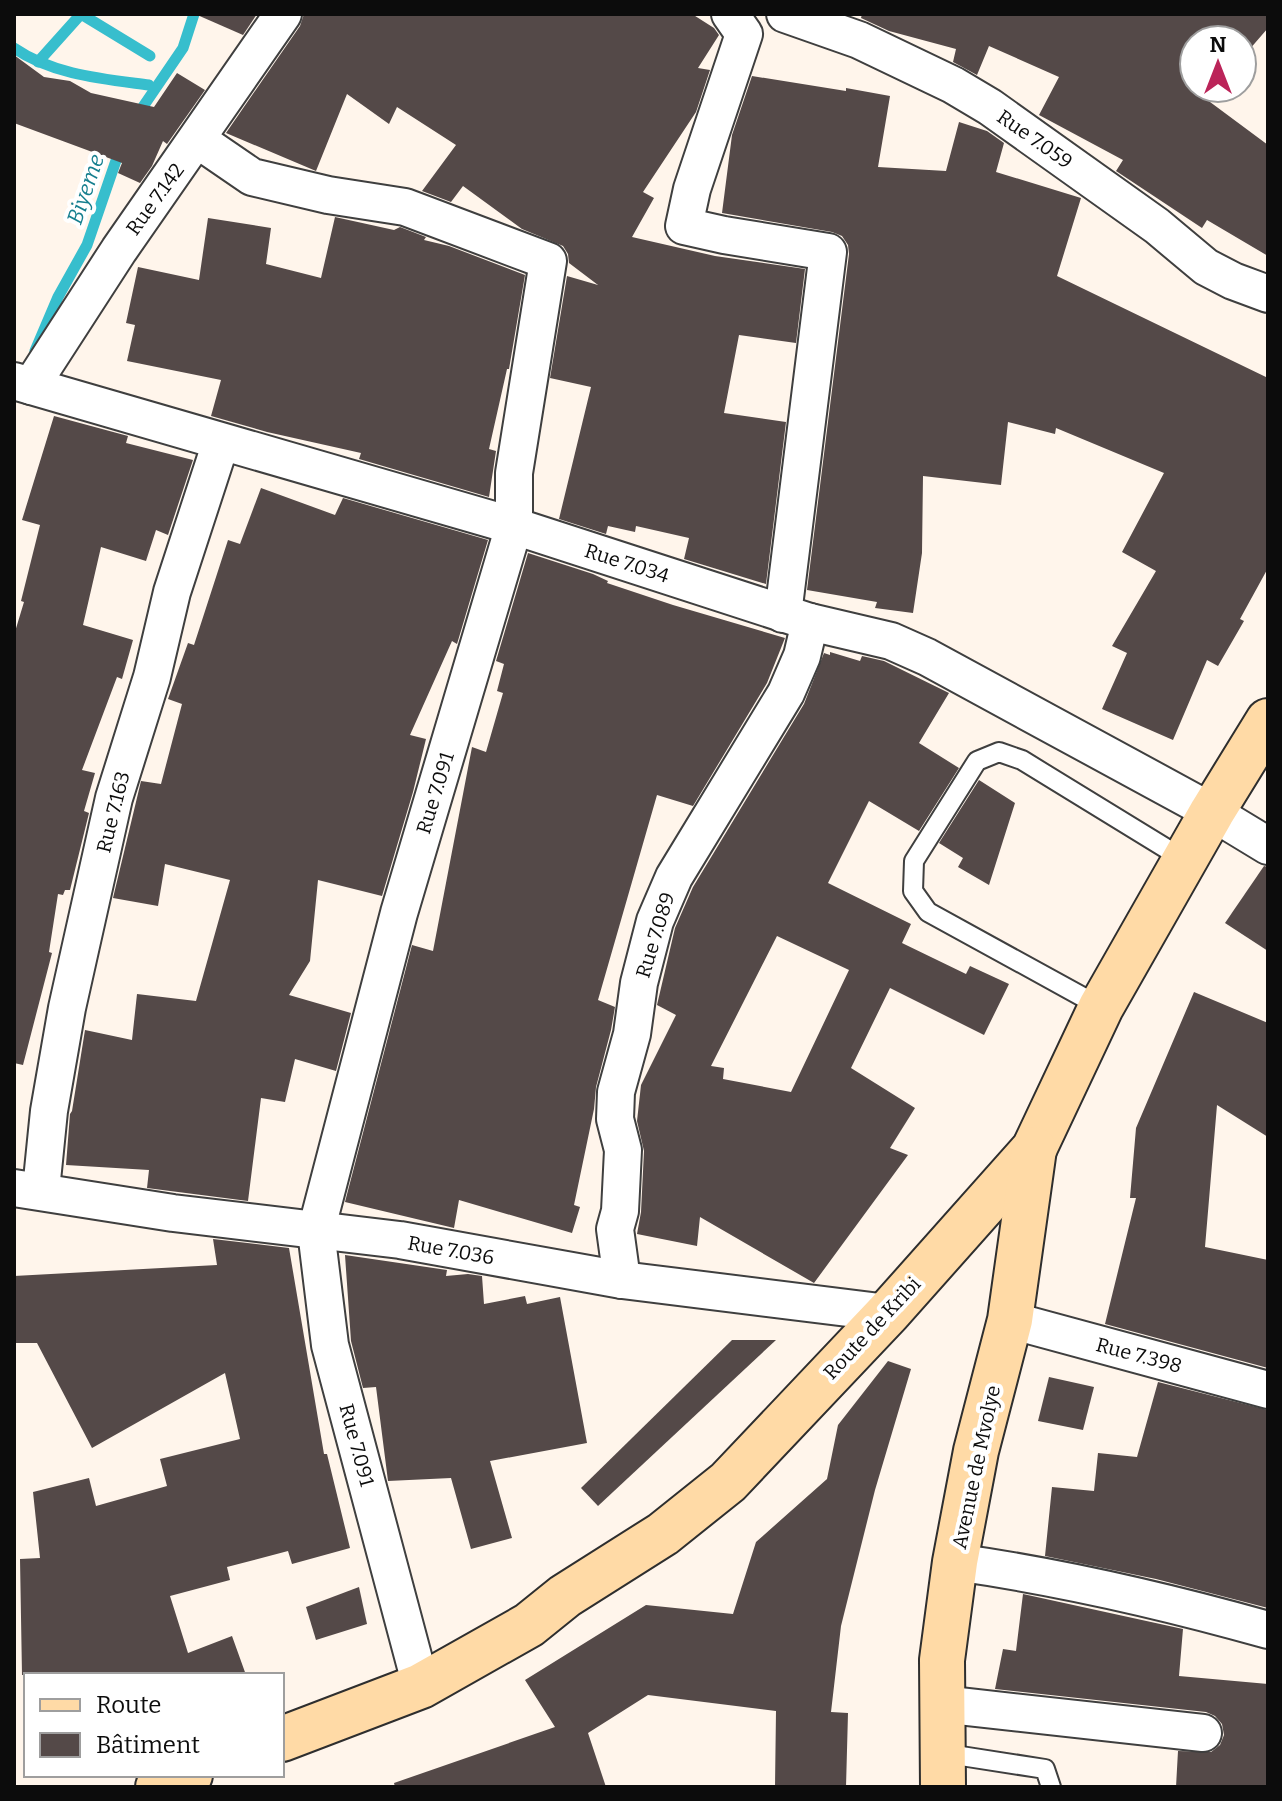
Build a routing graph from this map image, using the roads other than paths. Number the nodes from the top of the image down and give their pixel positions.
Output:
1 (283, 14) edge
2 (730, 14) edge
3 (785, 14) edge
4 (198, 140) junction
5 (1268, 294) edge
6 (23, 384) edge
7 (221, 442) junction
8 (514, 526) junction
9 (797, 618) junction
10 (1268, 721) edge
11 (1212, 812) junction
12 (1268, 846) edge
13 (1185, 860) junction
14 (1101, 1007) junction
15 (1034, 1149) junction
16 (27, 1189) edge
17 (316, 1231) junction
18 (622, 1280) junction
19 (888, 1313) junction
20 (1010, 1320) junction
21 (1268, 1390) edge
22 (955, 1562) junction
23 (1268, 1630) edge
24 (421, 1686) junction
25 (941, 1704) junction
26 (1203, 1733) dead end
27 (284, 1738) edge
28 (943, 1770) edge
29 (185, 1777) edge
30 (158, 1787) edge
31 (1051, 1787) edge

1 - 4 street, Rue 7.142
2 - 9 street, Rue 7.089
3 - 5 street, Rue 7.059
4 - 6 street, Rue 7.142
4 - 8 street, Rue 7.091
6 - 7 street, Rue 7.034
7 - 8 street, Rue 7.034
7 - 16 street, Rue 7.163
8 - 9 street, Rue 7.034
8 - 17 street, Rue 7.091
9 - 11 street, Rue 7.034
9 - 18 street, Rue 7.089
10 - 11 main road, Route de Kribi
11 - 12 street, Rue 7.034
11 - 13 main road, Route de Kribi
13 - 14 main road, Route de Kribi
13 - 14 lane
14 - 15 main road, Route de Kribi
15 - 19 main road, Route de Kribi
15 - 20 main road, Avenue de Mvolye
16 - 17 street, Rue 7.036
17 - 18 street, Rue 7.036
17 - 24 street, Rue 7.091
18 - 19 street, Rue 7.036
19 - 24 main road, Route de Kribi
20 - 21 street, Rue 7.398
20 - 22 main road, Avenue de Mvolye
22 - 23 street
22 - 25 main road, Avenue de Mvolye
24 - 27 main road, Route de Kribi
25 - 26 street
25 - 28 main road, Avenue de Mvolye
28 - 31 lane
29 - 30 main road

